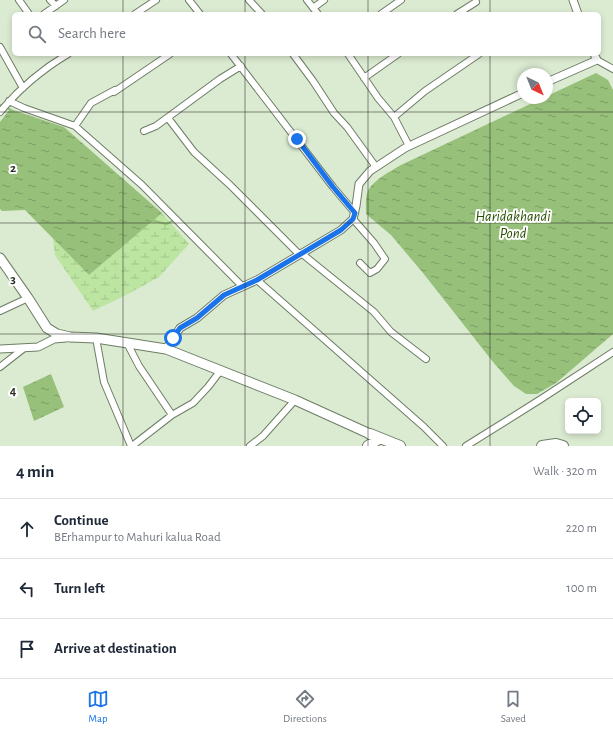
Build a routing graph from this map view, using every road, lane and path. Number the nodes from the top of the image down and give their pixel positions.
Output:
1 (19, 0) edge
2 (50, 0) edge
3 (64, 0) edge
4 (156, 0) edge
5 (190, 0) edge
6 (249, 0) edge
7 (307, 0) edge
8 (324, 0) edge
9 (401, 0) edge
10 (573, 0) edge
11 (471, 2) edge
12 (56, 6) junction
13 (313, 8) junction
14 (28, 12) edge
15 (47, 12) edge
16 (138, 12) edge
17 (199, 12) edge
18 (260, 12) edge
19 (316, 12) edge
20 (384, 12) edge
21 (459, 12) edge
22 (577, 12) edge
23 (0, 47) edge
24 (54, 56) edge
25 (65, 56) edge
26 (167, 56) edge
27 (233, 56) edge
28 (294, 56) edge
29 (349, 56) edge
30 (395, 56) edge
31 (476, 56) edge
32 (596, 57) edge
33 (57, 61) junction
34 (241, 66) junction
35 (613, 69) edge
36 (364, 78) junction
37 (553, 79) edge
38 (23, 88) junction
39 (517, 96) edge
40 (9, 101) junction
41 (0, 112) edge
42 (394, 117) junction
43 (168, 118) junction
44 (74, 126) junction
45 (144, 131) dead end
46 (409, 146) junction
47 (376, 168) junction
48 (354, 216) junction
49 (300, 254) junction
50 (0, 258) edge
51 (360, 263) dead end
52 (257, 280) junction
53 (242, 286) junction
54 (28, 298) junction
55 (0, 311) edge
56 (70, 337) junction
57 (96, 338) junction
58 (127, 343) junction
59 (23, 348) junction
60 (0, 349) edge
61 (166, 349) junction
62 (613, 352) edge
63 (426, 359) dead end
64 (0, 367) edge
65 (221, 370) junction
66 (295, 400) junction
67 (172, 415) junction
68 (378, 442) edge
69 (131, 446) edge
70 (250, 446) edge
71 (400, 446) edge
72 (443, 446) edge
73 (466, 446) edge
74 (542, 446) edge
75 (563, 446) edge

1 - 14 street
2 - 12 street
3 - 12 street
4 - 16 street
5 - 17 street
6 - 18 street
7 - 13 street
8 - 13 street
9 - 20 street
10 - 22 street
11 - 21 street
12 - 15 street
13 - 19 street
23 - 38 street
24 - 33 street
25 - 33 street
26 - 44 street
27 - 34 street
28 - 47 street
29 - 36 street
30 - 36 street
31 - 42 street
32 - 35 street
32 - 37 street
33 - 38 street
34 - 43 street
34 - 48 street
36 - 42 street
38 - 40 street
39 - 46 street
40 - 41 street
40 - 44 street
42 - 46 street
43 - 45 street
43 - 49 street
44 - 53 street
46 - 47 street
47 - 48 street
48 - 49 street
48 - 51 street
49 - 52 street
49 - 63 street
50 - 54 main road
52 - 53 street
52 - 72 street
53 - 61 street
54 - 55 street
54 - 56 main road
56 - 57 main road
56 - 59 street
57 - 58 main road
57 - 69 street
58 - 61 main road
58 - 67 street
59 - 60 street
59 - 64 street
61 - 65 main road
62 - 73 street
65 - 66 main road
65 - 67 street
66 - 68 main road
66 - 70 street
67 - 69 street
68 - 71 highway
74 - 75 highway

